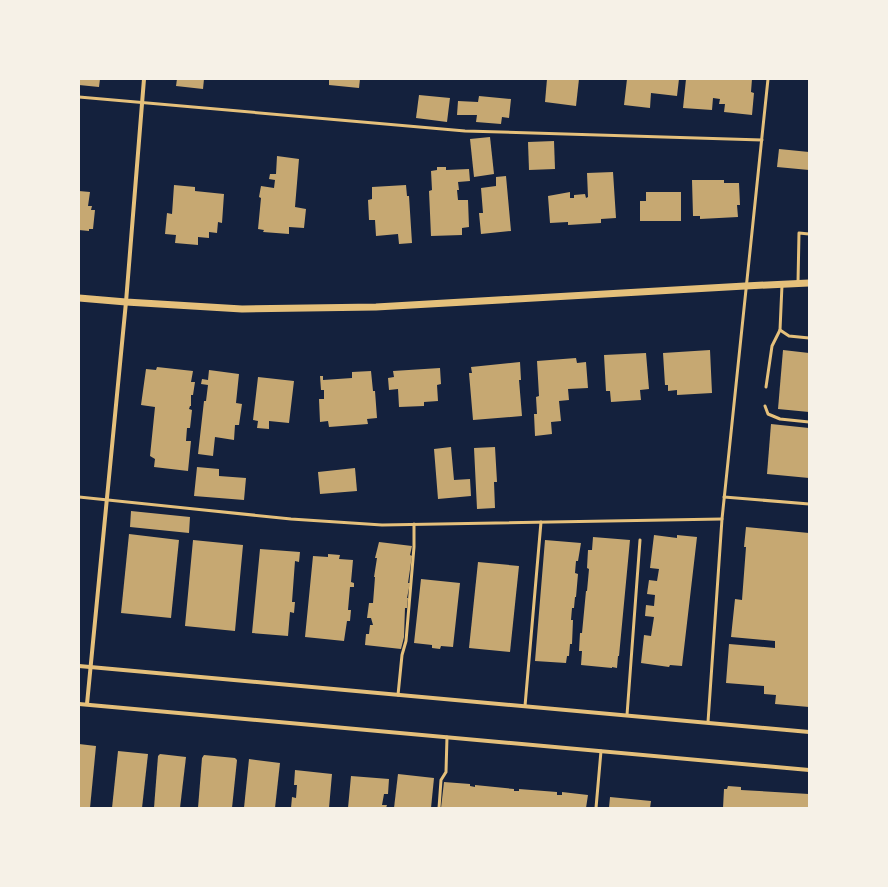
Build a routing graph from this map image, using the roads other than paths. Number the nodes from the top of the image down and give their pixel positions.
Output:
1 (144, 79) edge
2 (768, 79) edge
3 (79, 97) edge
4 (142, 102) junction
5 (762, 140) junction
6 (809, 234) edge
7 (798, 283) junction
8 (809, 283) edge
9 (782, 284) junction
10 (746, 286) junction
11 (79, 298) edge
12 (126, 302) junction
13 (780, 330) junction
14 (809, 338) edge
15 (766, 387) dead end
16 (766, 406) dead end
17 (809, 422) edge
18 (79, 497) edge
19 (724, 497) junction
20 (107, 500) junction
21 (809, 504) edge
22 (722, 519) junction
23 (542, 522) junction
24 (414, 524) junction
25 (640, 540) dead end
26 (79, 666) edge
27 (90, 668) junction
28 (398, 695) junction
29 (79, 704) edge
30 (87, 704) junction
31 (525, 706) junction
32 (627, 715) junction
33 (708, 722) junction
34 (809, 732) edge
35 (448, 737) junction
36 (601, 751) junction
37 (809, 770) edge
38 (439, 808) edge
39 (596, 808) edge

1 - 4 street
2 - 5 lane
3 - 4 lane
4 - 5 lane
4 - 12 street
5 - 10 lane
6 - 7 lane
7 - 8 street
7 - 9 street
9 - 10 street
9 - 13 lane
10 - 12 street
10 - 19 lane
11 - 12 street
12 - 20 street
13 - 14 lane
13 - 15 lane
16 - 17 lane
18 - 20 lane
19 - 21 lane
19 - 22 lane
20 - 24 lane
20 - 27 street
22 - 23 lane
22 - 33 lane
23 - 24 lane
23 - 31 lane
24 - 28 lane
25 - 32 lane
26 - 27 street
27 - 28 street
27 - 30 street
28 - 31 street
29 - 30 street
30 - 35 street
31 - 32 street
32 - 33 street
33 - 34 street
35 - 36 street
35 - 38 lane
36 - 37 street
36 - 39 lane

